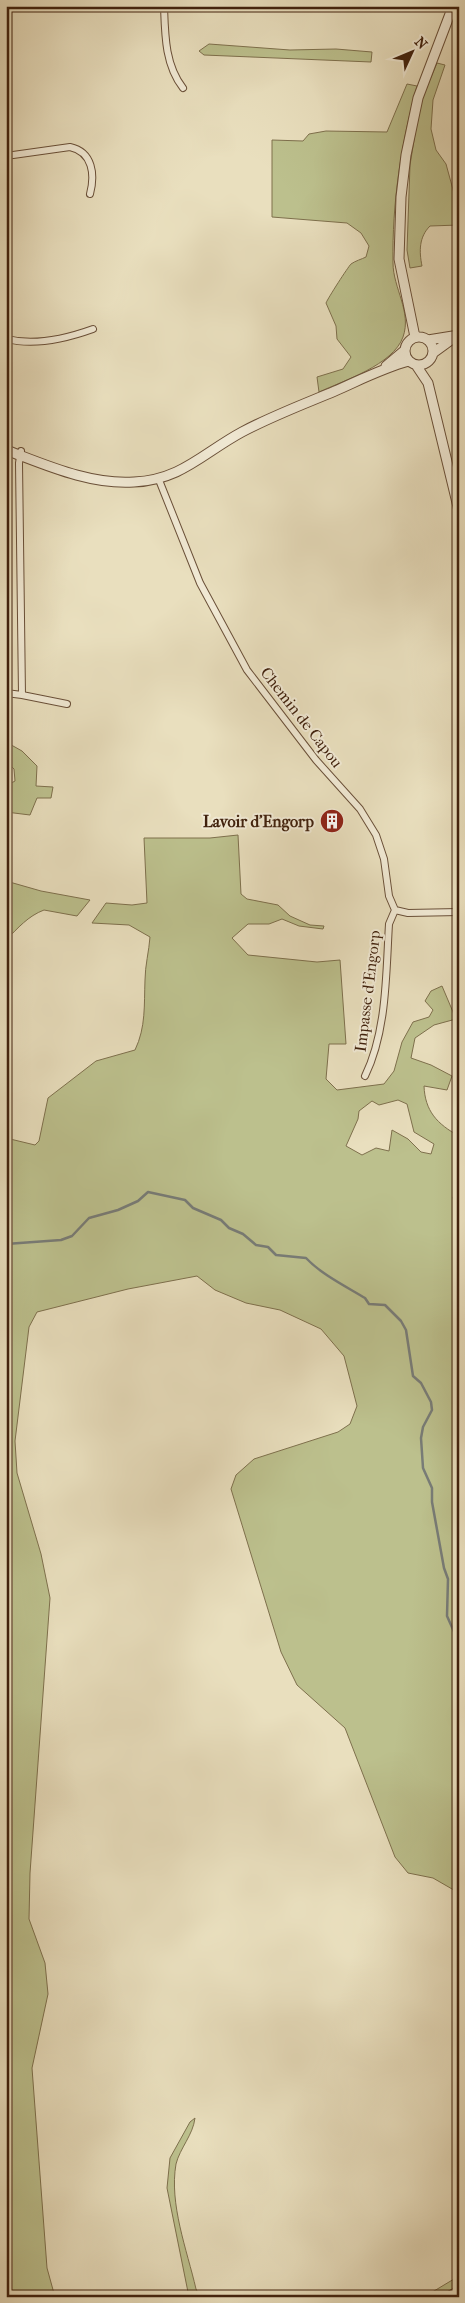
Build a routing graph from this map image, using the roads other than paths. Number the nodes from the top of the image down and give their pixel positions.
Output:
1 (164, 6) edge
2 (452, 6) edge
3 (183, 88) dead end
4 (6, 156) edge
5 (90, 194) dead end
6 (6, 305) edge
7 (93, 329) dead end
8 (458, 336) edge
9 (415, 337) junction
10 (428, 340) junction
11 (7, 341) edge
12 (405, 350) junction
13 (431, 357) junction
14 (413, 363) junction
15 (382, 369) junction
16 (428, 383) junction
17 (6, 445) edge
18 (6, 450) edge
19 (21, 453) junction
20 (159, 480) junction
21 (459, 510) edge
22 (6, 693) edge
23 (22, 695) junction
24 (67, 704) dead end
25 (395, 910) junction
26 (459, 912) edge
27 (365, 1076) dead end
28 (459, 2291) edge
29 (448, 2297) edge

1 - 3 street
2 - 9 street
4 - 5 street
6 - 11 street
7 - 11 street
8 - 10 street
8 - 13 street
9 - 10 street
9 - 12 street
10 - 13 street
12 - 14 street
12 - 15 street
13 - 14 street
13 - 16 street
14 - 15 street
14 - 16 street
15 - 20 street
16 - 21 street
17 - 19 street
18 - 19 street
19 - 20 street
19 - 23 street
20 - 25 street, Chemin de Capou
22 - 23 street
23 - 24 street
25 - 26 street
25 - 27 street, Impasse d'Engorp
28 - 29 street

